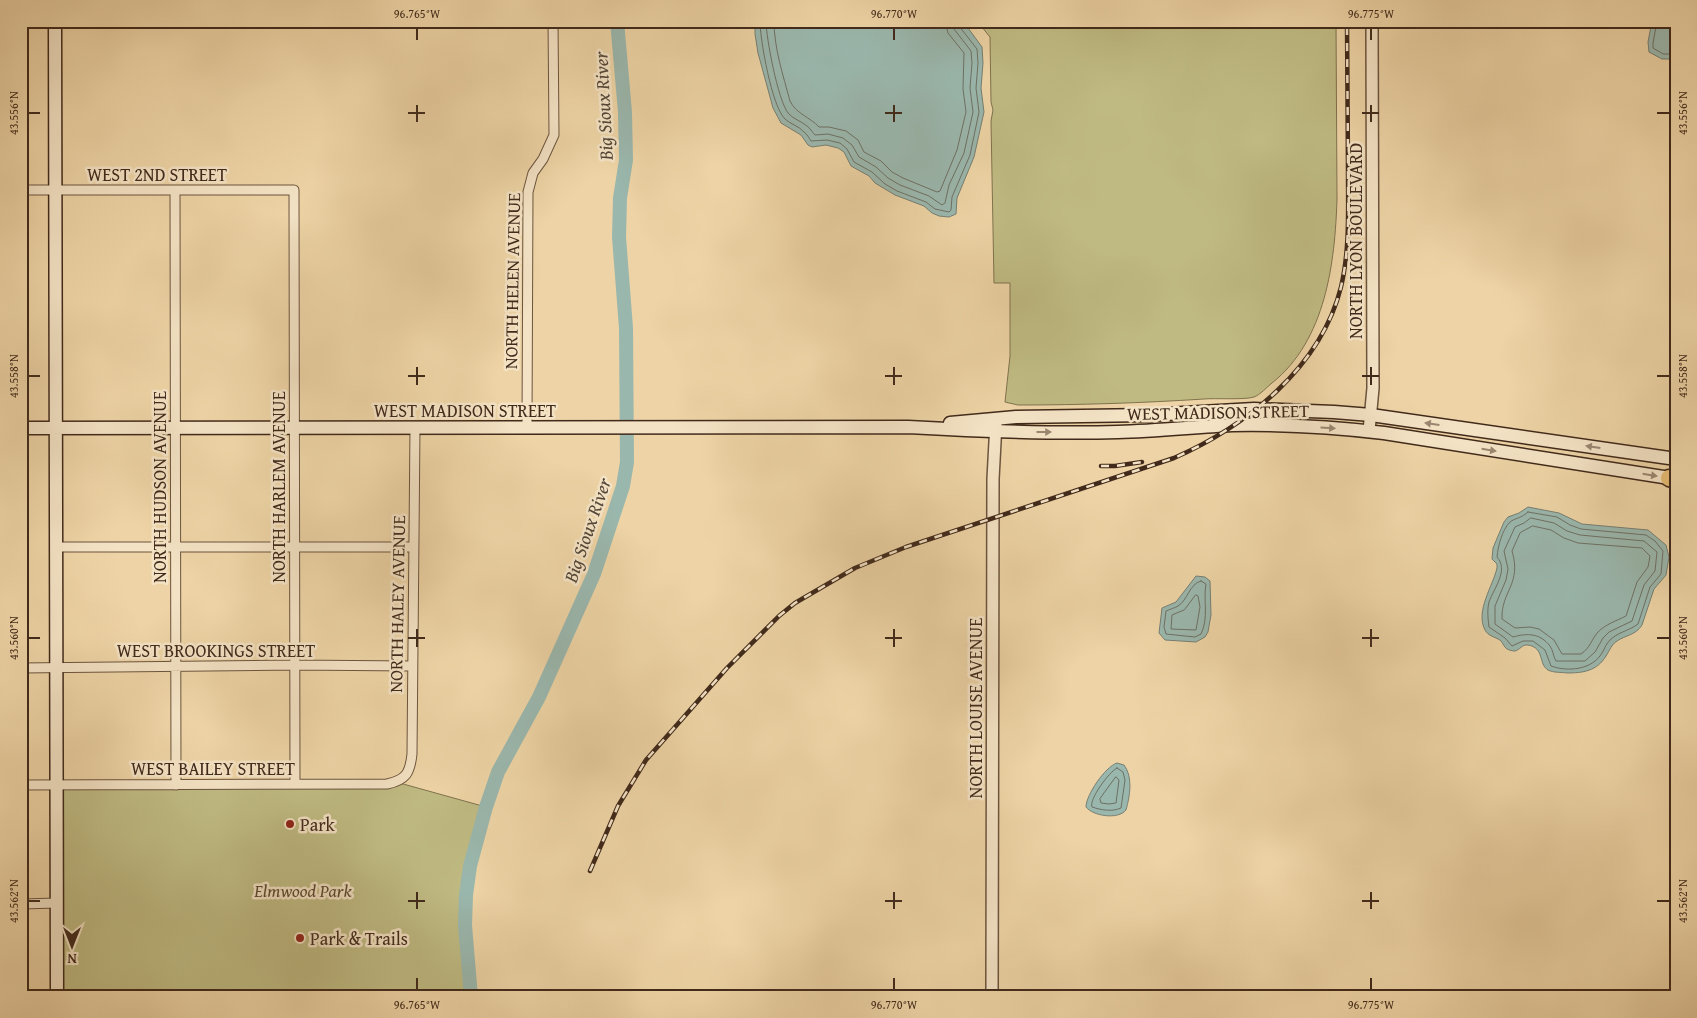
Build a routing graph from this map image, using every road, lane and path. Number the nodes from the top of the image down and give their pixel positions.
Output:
1 (55, 21) edge
2 (553, 21) edge
3 (1372, 21) edge
4 (21, 190) edge
5 (55, 190) junction
6 (175, 190) junction
7 (294, 190) joint
8 (1371, 415) junction
9 (996, 426) junction
10 (414, 427) junction
11 (527, 427) junction
12 (21, 428) edge
13 (56, 428) junction
14 (175, 428) junction
15 (294, 428) junction
16 (1369, 432) junction
17 (1676, 459) edge
18 (1674, 479) edge
19 (57, 547) junction
20 (176, 547) junction
21 (296, 547) junction
22 (413, 547) junction
23 (294, 665) junction
24 (412, 666) junction
25 (57, 667) junction
26 (175, 667) junction
27 (21, 668) edge
28 (403, 778) joint
29 (295, 784) junction
30 (21, 785) edge
31 (58, 785) junction
32 (176, 785) junction
33 (57, 903) junction
34 (21, 904) edge
35 (57, 997) edge
36 (992, 997) edge

1 - 5 main road
2 - 11 street, NORTH HELEN AVENUE
3 - 8 street, NORTH LYON BOULEVARD
4 - 5 street, WEST 2ND STREET
5 - 6 street, WEST 2ND STREET
5 - 13 main road
6 - 7 street, WEST 2ND STREET
6 - 14 street, NORTH HUDSON AVENUE
7 - 15 street, NORTH HARLEM AVENUE
8 - 9 main road, WEST MADISON STREET
8 - 16 street, NORTH LYON BOULEVARD
17 -> 8 main road, WEST MADISON STREET
9 - 11 main road, WEST MADISON STREET
9 -> 16 main road, WEST MADISON STREET
9 - 36 street, NORTH LOUISE AVENUE
10 - 11 main road, WEST MADISON STREET
10 - 15 main road, WEST MADISON STREET
10 - 22 street, NORTH HALEY AVENUE
12 - 13 main road, WEST MADISON STREET
13 - 14 main road, WEST MADISON STREET
13 - 19 main road
14 - 15 main road, WEST MADISON STREET
14 - 20 street, NORTH HUDSON AVENUE
15 - 21 street, NORTH HARLEM AVENUE
16 -> 18 main road, WEST MADISON STREET
19 - 20 street
19 - 25 main road
20 - 21 street
20 - 26 street, NORTH HUDSON AVENUE
21 - 22 street
21 - 23 street, NORTH HARLEM AVENUE
22 - 24 street, NORTH HALEY AVENUE
23 - 24 street, WEST BROOKINGS STREET
23 - 26 street, WEST BROOKINGS STREET
23 - 29 street, NORTH HARLEM AVENUE
24 - 28 street, NORTH HALEY AVENUE
25 - 26 street, WEST BROOKINGS STREET
25 - 27 street, WEST BROOKINGS STREET
25 - 31 main road
26 - 32 street, NORTH HUDSON AVENUE
28 - 29 street, WEST BAILEY STREET
29 - 32 street, WEST BAILEY STREET
30 - 31 street, WEST BAILEY STREET
31 - 32 street, WEST BAILEY STREET
31 - 33 main road
33 - 34 street
33 - 35 main road

